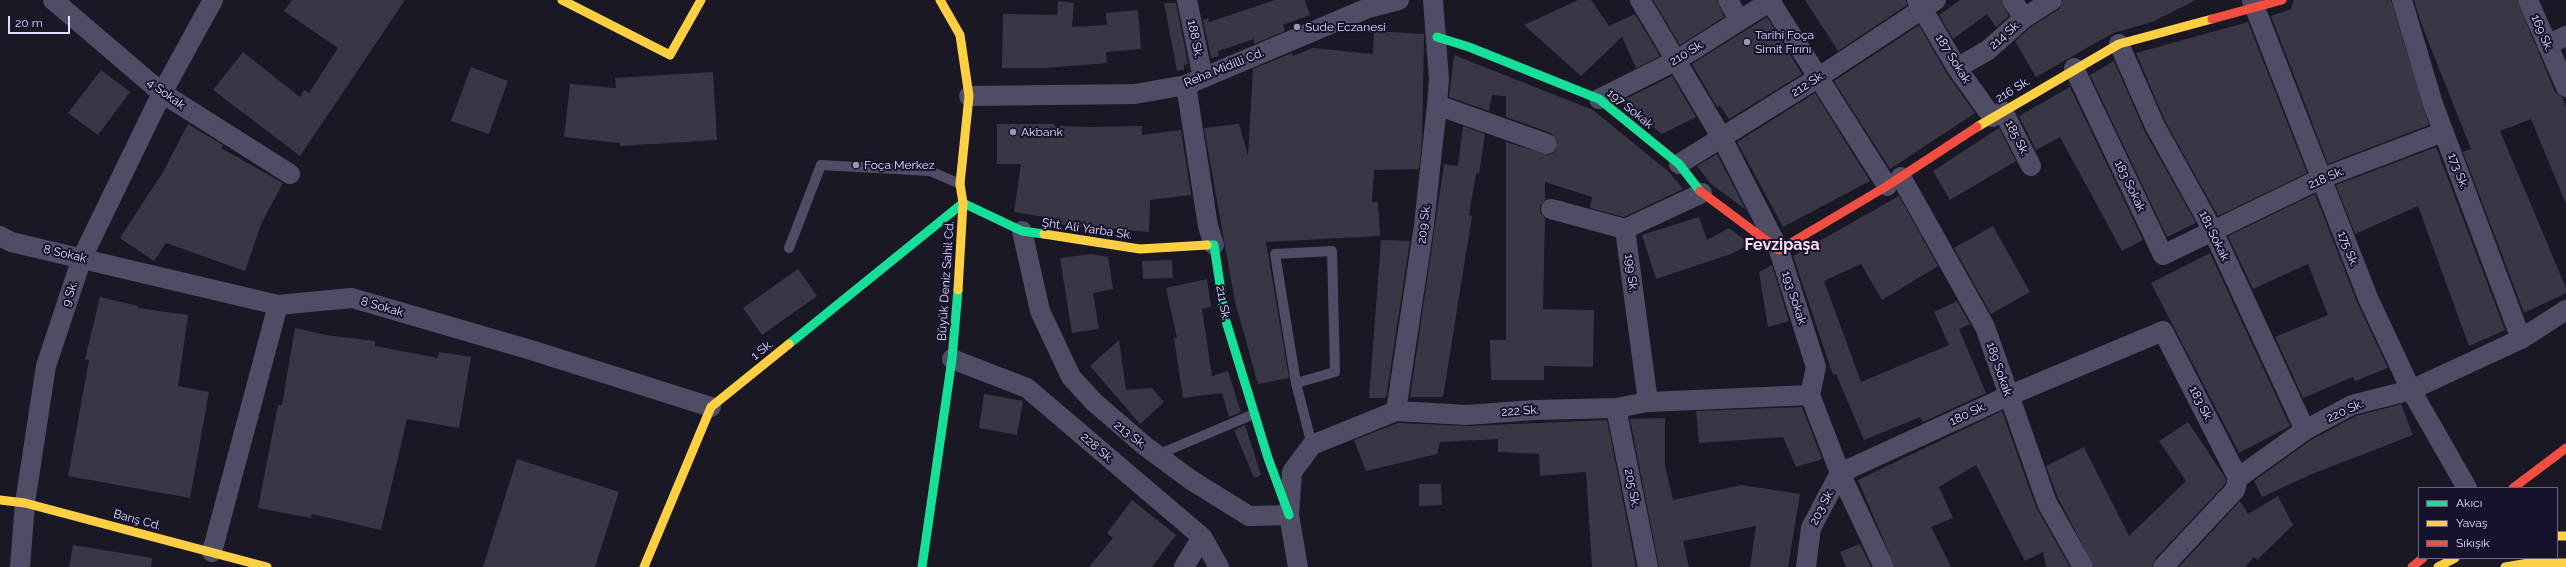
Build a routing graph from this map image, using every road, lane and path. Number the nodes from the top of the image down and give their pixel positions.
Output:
1 (53, 0) edge
2 (213, 0) edge
3 (562, 0) edge
4 (701, 0) edge
5 (940, 0) edge
6 (1187, 0) edge
7 (1399, 0) edge
8 (1433, 0) edge
9 (1640, 0) edge
10 (1728, 0) edge
11 (2012, 0) edge
12 (2052, 0) edge
13 (2282, 0) edge
14 (2402, 0) edge
15 (2528, 0) edge
16 (1771, 1) edge
17 (1925, 3) edge
18 (1366, 4) edge
19 (2253, 4) edge
20 (2024, 18) junction
21 (1739, 20) junction
22 (2566, 36) edge
23 (1436, 37) junction
24 (2119, 44) junction
25 (2547, 45) junction
26 (1678, 60) junction
27 (1957, 68) junction
28 (2074, 68) junction
29 (1820, 77) junction
30 (1194, 81) junction
31 (2566, 87) edge
32 (162, 93) junction
33 (969, 96) junction
34 (1599, 99) junction
35 (1437, 105) junction
36 (1997, 114) junction
37 (2443, 132) junction
38 (1722, 138) junction
39 (1548, 144) dead end
40 (1679, 164) junction
41 (2031, 166) dead end
42 (290, 174) dead end
43 (2320, 179) junction
44 (1894, 182) junction
45 (960, 184) junction
46 (1702, 193) junction
47 (962, 203) junction
48 (1551, 209) dead end
49 (1626, 229) junction
50 (2212, 229) junction
51 (1022, 231) junction
52 (0, 236) edge
53 (1214, 245) junction
54 (789, 248) dead end
55 (1779, 250) junction
56 (82, 258) junction
57 (278, 306) junction
58 (2566, 310) edge
59 (2163, 331) joint
60 (2521, 339) junction
61 (952, 359) junction
62 (1296, 383) junction
63 (2411, 390) junction
64 (1810, 395) junction
65 (2008, 396) junction
66 (1648, 402) junction
67 (711, 407) junction
68 (1616, 408) junction
69 (1396, 411) junction
70 (1254, 414) junction
71 (2305, 430) junction
72 (1312, 445) junction
73 (2566, 448) edge
74 (1157, 455) junction
75 (1840, 473) junction
76 (2238, 478) junction
77 (2466, 487) edge
78 (2514, 487) edge
79 (0, 500) edge
80 (25, 503) junction
81 (1290, 515) junction
82 (1202, 537) junction
83 (212, 552) junction
84 (2422, 559) edge
85 (2453, 559) edge
86 (2566, 563) edge
87 (20, 567) edge
88 (267, 567) edge
89 (644, 567) edge
90 (922, 567) edge
91 (1184, 567) edge
92 (1220, 567) edge
93 (1298, 567) edge
94 (1648, 567) edge
95 (1806, 567) edge
96 (1884, 567) edge
97 (2083, 567) edge
98 (2163, 567) edge
99 (2412, 567) edge
100 (2438, 567) edge
101 (2505, 567) edge

1 - 32 street, 4 Sokak
2 - 32 street, 9 Sk.
3 - 4 street
5 - 33 street, Büyük Deniz Sahil Cd.
6 - 30 street, 188 Sk.
7 - 18 street, Reha Midilli Cd.
8 - 23 street, 209 Sk.
9 - 26 street, 193 Sokak
10 - 21 street
11 - 20 street
12 - 20 street, 214 Sk.
13 - 19 street, 216 Sk.
14 - 37 street, 173 Sk.
15 - 25 street, 169 Sk.
16 - 21 street, 210 Sk.
16 - 29 street, 189 Sokak
17 - 27 street, 187 Sokak
17 - 29 street, 212 Sk.
18 - 30 street, Reha Midilli Cd.
19 - 24 street, 216 Sk.
19 - 43 street, 175 Sk.
20 - 27 street, 214 Sk.
21 - 26 street, 210 Sk.
22 - 25 street
23 - 34 street, 197 Sokak
23 - 35 street, 209 Sk.
24 - 28 street, 216 Sk.
24 - 50 street, 181 Sokak
25 - 31 street, 169 Sk.
26 - 34 street, 210 Sk.
26 - 38 street, 193 Sokak
27 - 36 street, 187 Sokak
28 - 36 street, 216 Sk.
28 - 50 street, 183 Sokak
29 - 38 street, 212 Sk.
29 - 44 street, 189 Sokak
30 - 33 street, Reha Midilli Cd.
30 - 53 street, 211 Sk.
32 - 42 street, 4 Sokak
32 - 56 street, 9 Sk.
33 - 45 street, Büyük Deniz Sahil Cd.
34 - 40 street, 197 Sokak
35 - 39 street
35 - 69 street, 209 Sk.
36 - 41 street, 185 Sk.
36 - 44 street, 216 Sk.
37 - 43 street, 218 Sk.
37 - 60 street, 173 Sk.
38 - 40 street, 212 Sk.
38 - 55 street, 193 Sokak
40 - 46 street, 197 Sokak
43 - 50 street, 218 Sk.
43 - 63 street, 175 Sk.
44 - 55 street, 216 Sk.
44 - 65 street, 189 Sokak
45 - 47 street, Büyük Deniz Sahil Cd.
45 - 54 lane
46 - 49 street
46 - 55 street, 197 Sokak
47 - 51 street, Şht. Ali Yarba Sk.
47 - 61 street, Büyük Deniz Sahil Cd.
47 - 67 street, 1 Sk.
48 - 49 street
49 - 66 street, 199 Sk.
50 - 71 street, 181 Sokak
51 - 53 street, Şht. Ali Yarba Sk.
51 - 74 street, 213 Sk.
52 - 56 street, 8 Sokak
53 - 70 street, 211 Sk.
55 - 64 street, 193 Sokak
56 - 57 street, 8 Sokak
56 - 80 street, 9 Sk.
57 - 67 street, 8 Sokak
57 - 83 street
58 - 60 street, 220 Sk.
59 - 65 street, 180 Sk.
59 - 76 street, 183 Sk.
60 - 63 street, 220 Sk.
61 - 82 street, 228 Sk.
61 - 90 street, Büyük Deniz Sahil Cd.
62 - 62 lane
62 - 72 lane
63 - 71 street, 220 Sk.
63 - 77 street, 175 Sk.
64 - 66 street, 222 Sk.
64 - 75 street
65 - 75 street, 180 Sk.
65 - 97 street, 189 Sokak
66 - 68 street, 222 Sk.
67 - 89 street, 1 Sk.
68 - 69 street, 222 Sk.
68 - 94 street, 205 Sk.
69 - 72 street, 222 Sk.
70 - 74 lane
70 - 81 street, 211 Sk.
71 - 76 street, 220 Sk.
72 - 81 street
73 - 78 street
74 - 81 street, 213 Sk.
75 - 95 street, 203 Sk.
75 - 96 street
76 - 98 street, 220 Sk.
79 - 80 street, Barış Cd.
80 - 83 street, Barış Cd.
80 - 87 street, 9 Sk.
81 - 93 street
82 - 91 street
82 - 92 street, 228 Sk.
83 - 88 street, Barış Cd.
84 - 99 street
85 - 100 street
86 - 101 street

